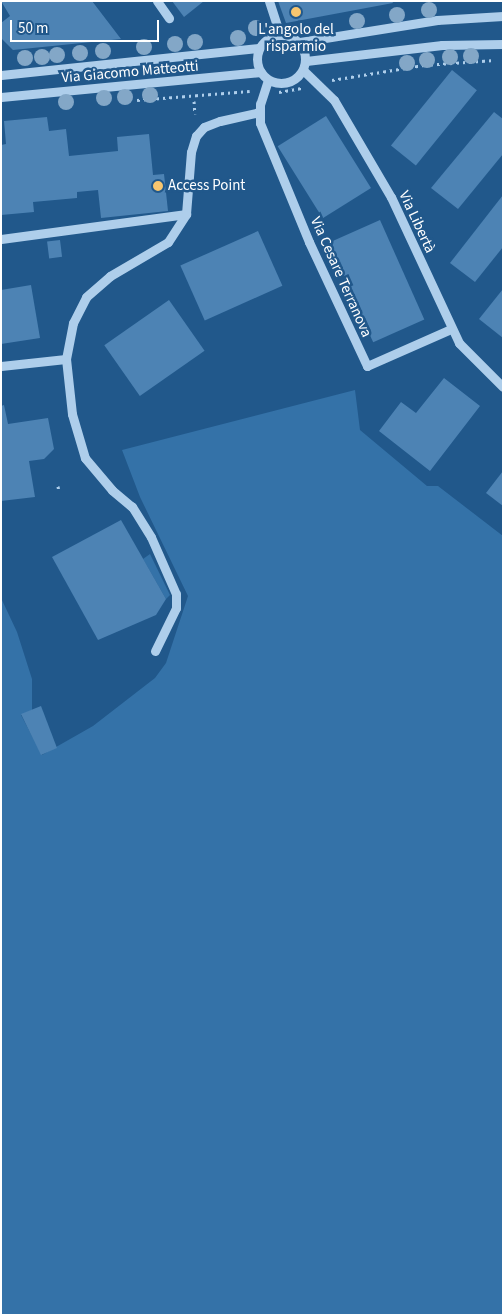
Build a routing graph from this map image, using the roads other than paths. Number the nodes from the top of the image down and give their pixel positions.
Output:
1 (157, 1) edge
2 (270, 1) edge
3 (503, 16) edge
4 (169, 18) dead end
5 (280, 34) junction
6 (300, 42) junction
7 (503, 44) edge
8 (259, 48) junction
9 (304, 65) junction
10 (261, 72) junction
11 (1, 75) edge
12 (268, 80) junction
13 (1, 97) edge
14 (260, 112) junction
15 (186, 214) junction
16 (1, 240) edge
17 (451, 329) junction
18 (66, 358) junction
19 (1, 366) edge
20 (503, 387) edge
21 (155, 651) dead end

1 - 4 street
2 - 5 street
3 - 6 street
5 - 6 street
5 - 8 street
6 - 9 street
7 - 9 street
8 - 10 street
8 - 11 street, Via Giacomo Matteotti
9 - 12 street
9 - 17 street, Via Libertà
10 - 12 street
10 - 13 street, Via Giacomo Matteotti
12 - 14 street, Via Cesare Terranova
14 - 15 street
14 - 17 street, Via Cesare Terranova
15 - 16 street
15 - 18 street
17 - 20 street, Via Libertà
18 - 19 street
18 - 21 street

